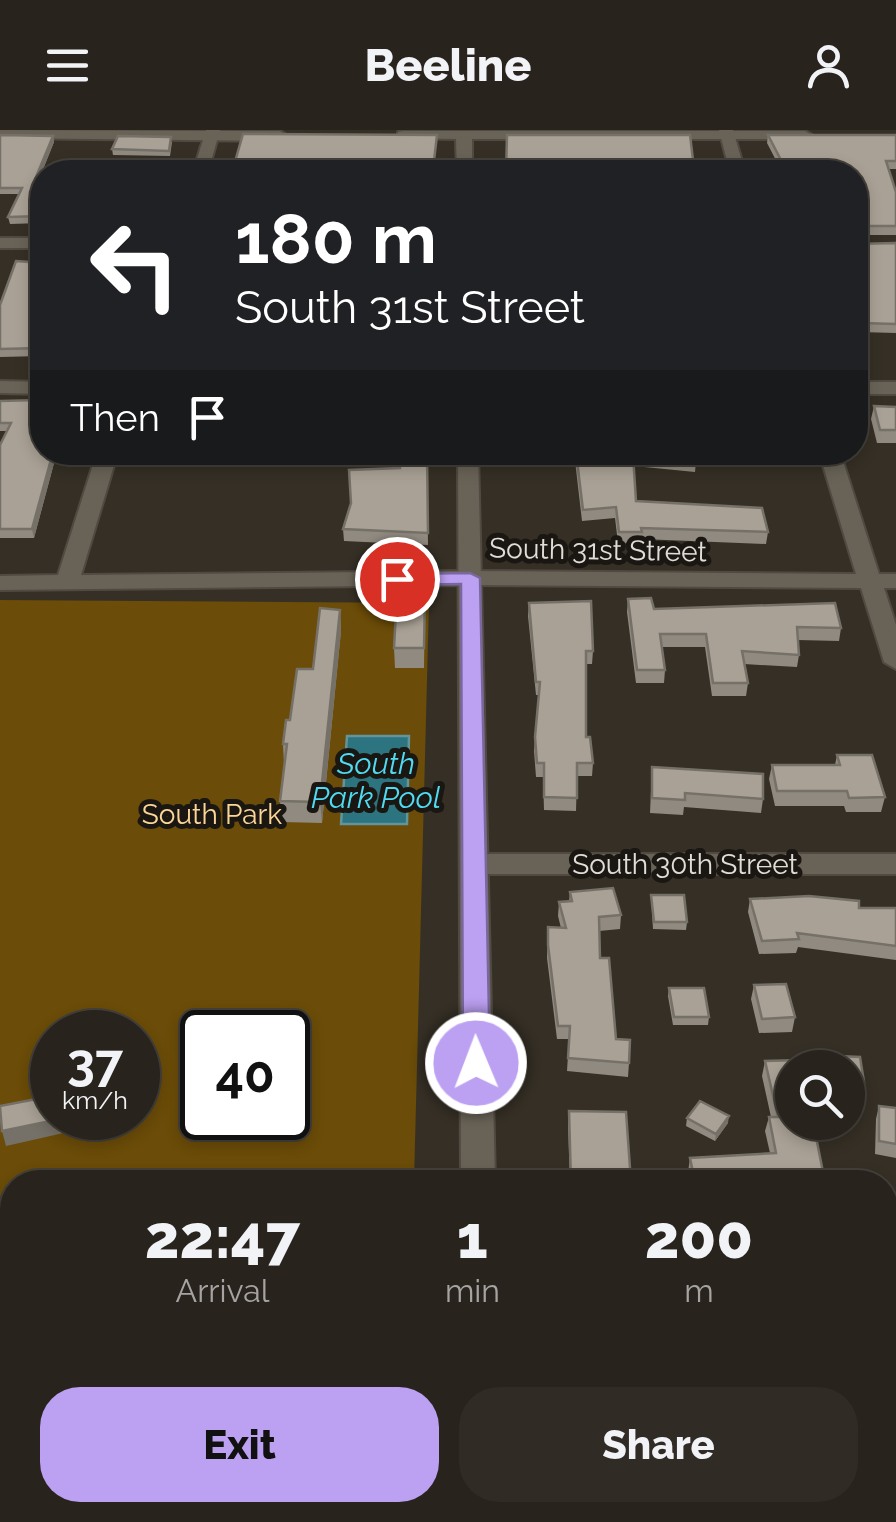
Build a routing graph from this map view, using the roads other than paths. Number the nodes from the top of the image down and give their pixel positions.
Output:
1 (464, 132) edge
2 (726, 132) edge
3 (212, 133) edge
4 (0, 134) edge
5 (386, 135) edge
6 (821, 135) edge
7 (289, 136) edge
8 (204, 160) edge
9 (464, 160) edge
10 (734, 160) edge
11 (0, 243) edge
12 (30, 243) edge
13 (0, 387) edge
14 (30, 388) edge
15 (868, 388) edge
16 (896, 388) edge
17 (104, 465) edge
18 (468, 465) edge
19 (833, 465) edge
20 (470, 578) junction
21 (870, 581) junction
22 (896, 582) edge
23 (0, 583) edge
24 (67, 584) junction
25 (896, 662) edge
26 (474, 864) junction
27 (896, 864) edge
28 (478, 1170) edge

1 - 2 street
1 - 5 street
1 - 9 street
2 - 6 street
2 - 10 street
3 - 4 street
3 - 7 street
3 - 8 street
11 - 12 street
13 - 14 street
15 - 16 street
17 - 24 street
18 - 20 street
19 - 21 street
20 - 21 street, South 31st Street
20 - 24 street, South 31st Street
20 - 26 street
21 - 22 street, South 31st Street
21 - 25 street
23 - 24 street, South 31st Street
26 - 27 street, South 30th Street
26 - 28 street

